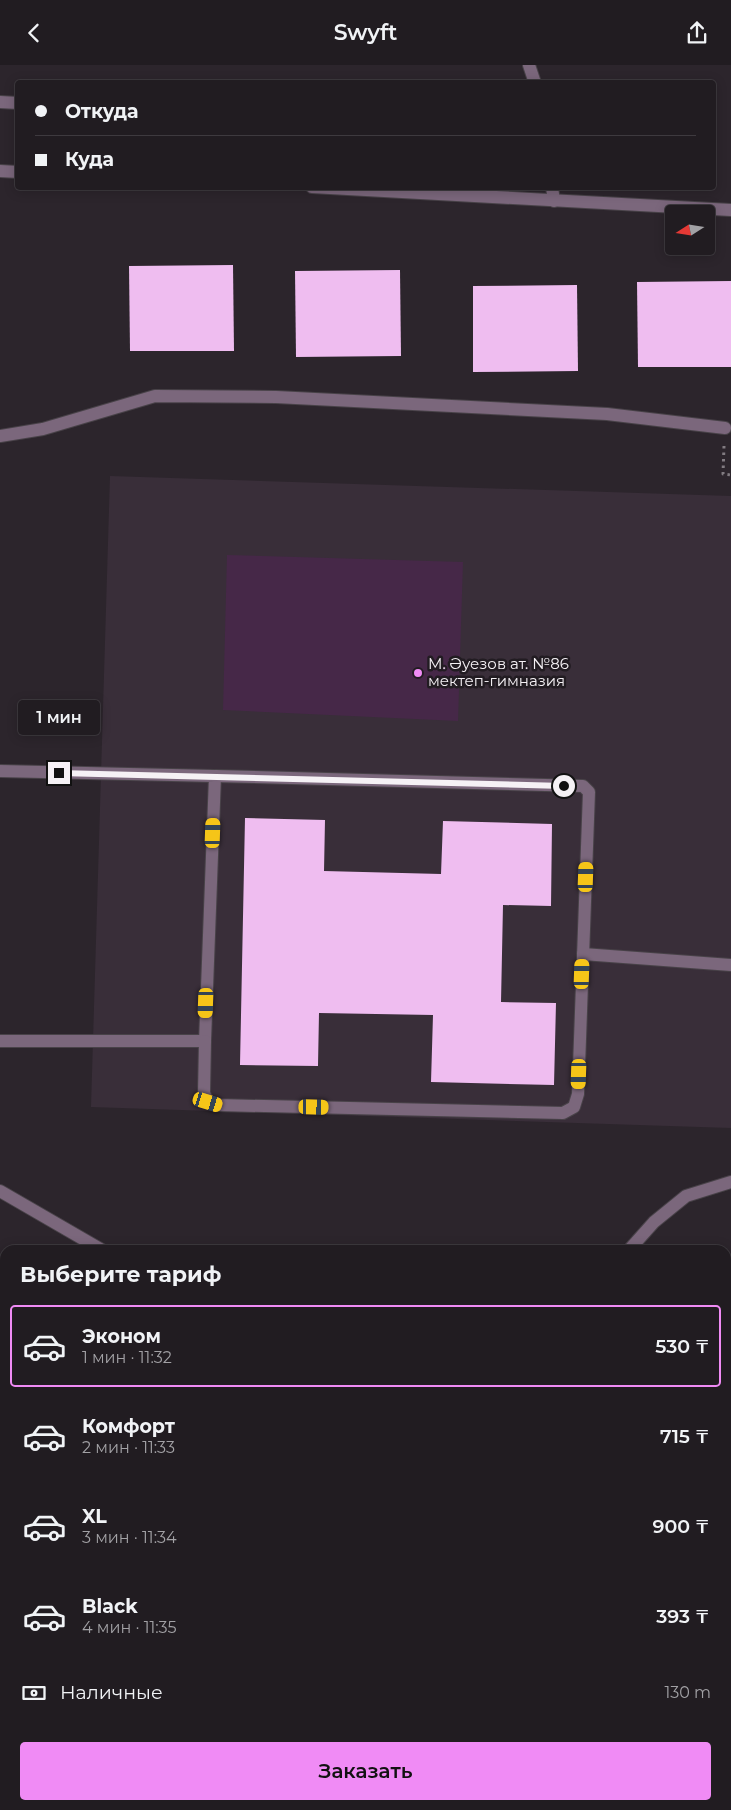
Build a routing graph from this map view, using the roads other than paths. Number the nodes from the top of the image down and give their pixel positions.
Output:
1 (529, 65) edge
2 (534, 80) edge
3 (0, 102) edge
4 (15, 103) edge
5 (0, 171) edge
6 (15, 171) edge
7 (394, 190) edge
8 (553, 194) edge
9 (731, 211) edge
10 (725, 428) road end
11 (0, 436) edge
12 (0, 771) edge
13 (215, 776) junction
14 (583, 954) junction
15 (731, 965) edge
16 (0, 1041) edge
17 (205, 1041) junction
18 (731, 1182) edge
19 (0, 1191) edge
20 (93, 1245) edge
21 (633, 1245) edge

1 - 2 street
3 - 4 street
5 - 6 street
7 - 8 street
8 - 9 street
10 - 11 street
12 - 13 street
13 - 14 street
13 - 17 street
14 - 15 street
14 - 17 street
16 - 17 street
18 - 21 street
19 - 20 street

